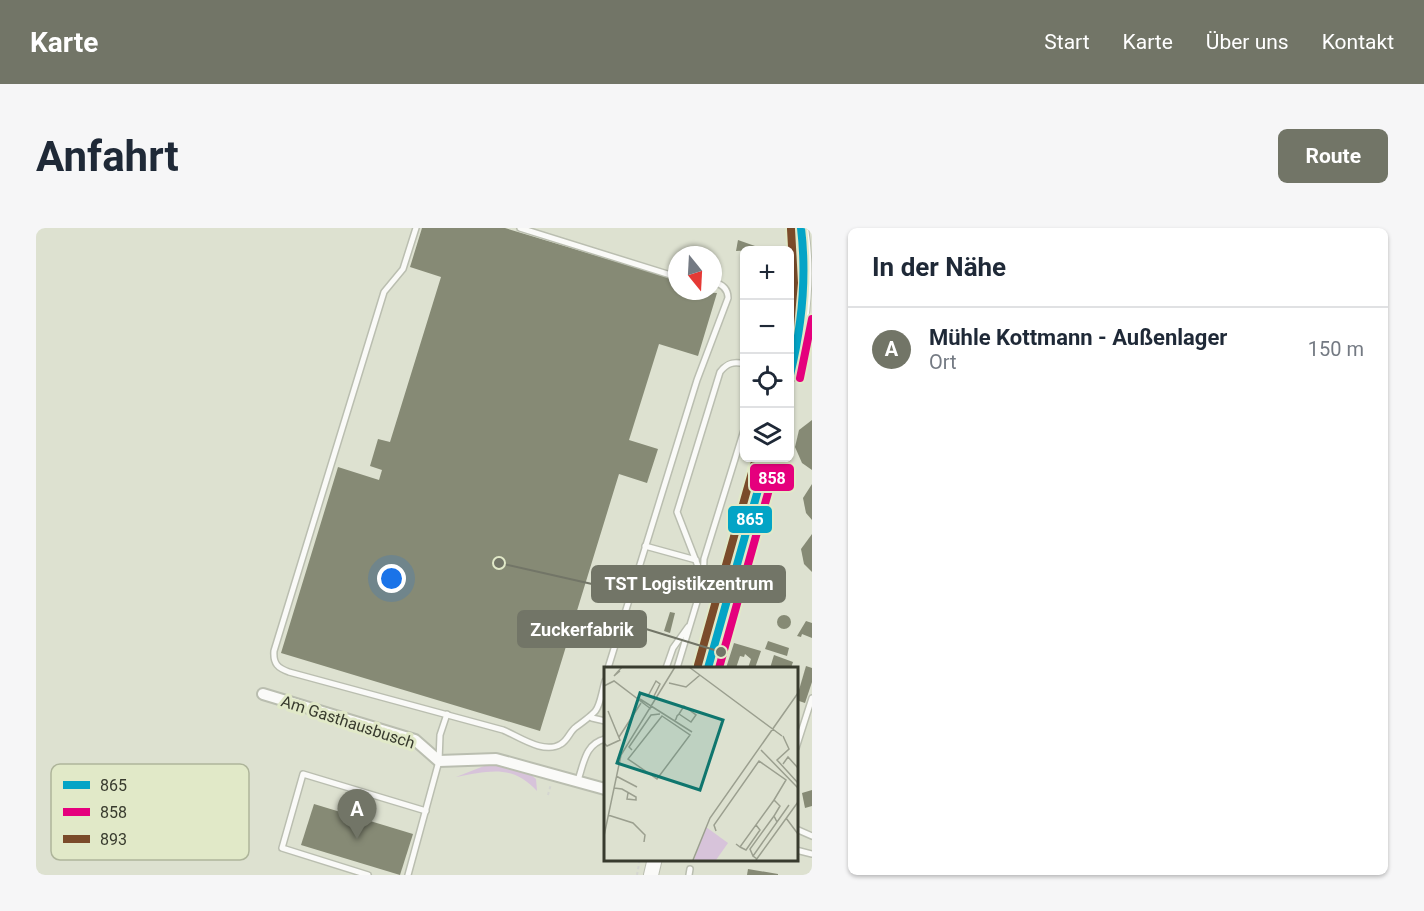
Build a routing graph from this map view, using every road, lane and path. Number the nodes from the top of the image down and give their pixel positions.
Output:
1 (416, 228) edge
2 (520, 228) edge
3 (801, 228) edge
4 (807, 258) edge
5 (668, 274) edge
6 (722, 285) edge
7 (794, 354) edge
8 (740, 364) edge
9 (740, 443) edge
10 (766, 462) edge
11 (645, 546) junction
12 (696, 560) junction
13 (703, 578) junction
14 (691, 624) junction
15 (608, 667) edge
16 (666, 667) edge
17 (677, 667) edge
18 (708, 667) edge
19 (604, 685) edge
20 (263, 694) dead end
21 (812, 698) edge
22 (447, 714) junction
23 (592, 718) junction
24 (604, 722) edge
25 (604, 739) edge
26 (797, 742) edge
27 (440, 761) junction
28 (578, 780) junction
29 (604, 789) edge
30 (426, 811) junction
31 (797, 830) edge
32 (812, 836) edge
33 (797, 850) edge
34 (812, 854) edge
35 (640, 860) edge
36 (655, 860) edge
37 (368, 875) edge
38 (408, 875) edge
39 (637, 875) edge
40 (651, 875) edge

1 - 22 lane
2 - 5 lane
3 - 4 street
4 - 7 street
6 - 11 lane
8 - 12 lane
9 - 13 lane
10 - 18 street
11 - 12 lane
11 - 15 lane
12 - 13 lane
13 - 14 lane
14 - 16 lane
14 - 17 lane
19 - 23 lane
20 - 27 street, Am Gasthausbusch
21 - 26 lane
22 - 23 lane
22 - 27 lane
23 - 24 lane
25 - 28 lane
27 - 28 street
27 - 30 lane
28 - 29 street
30 - 37 lane
30 - 38 lane
31 - 32 lane
33 - 34 lane
35 - 39 path
36 - 40 street

